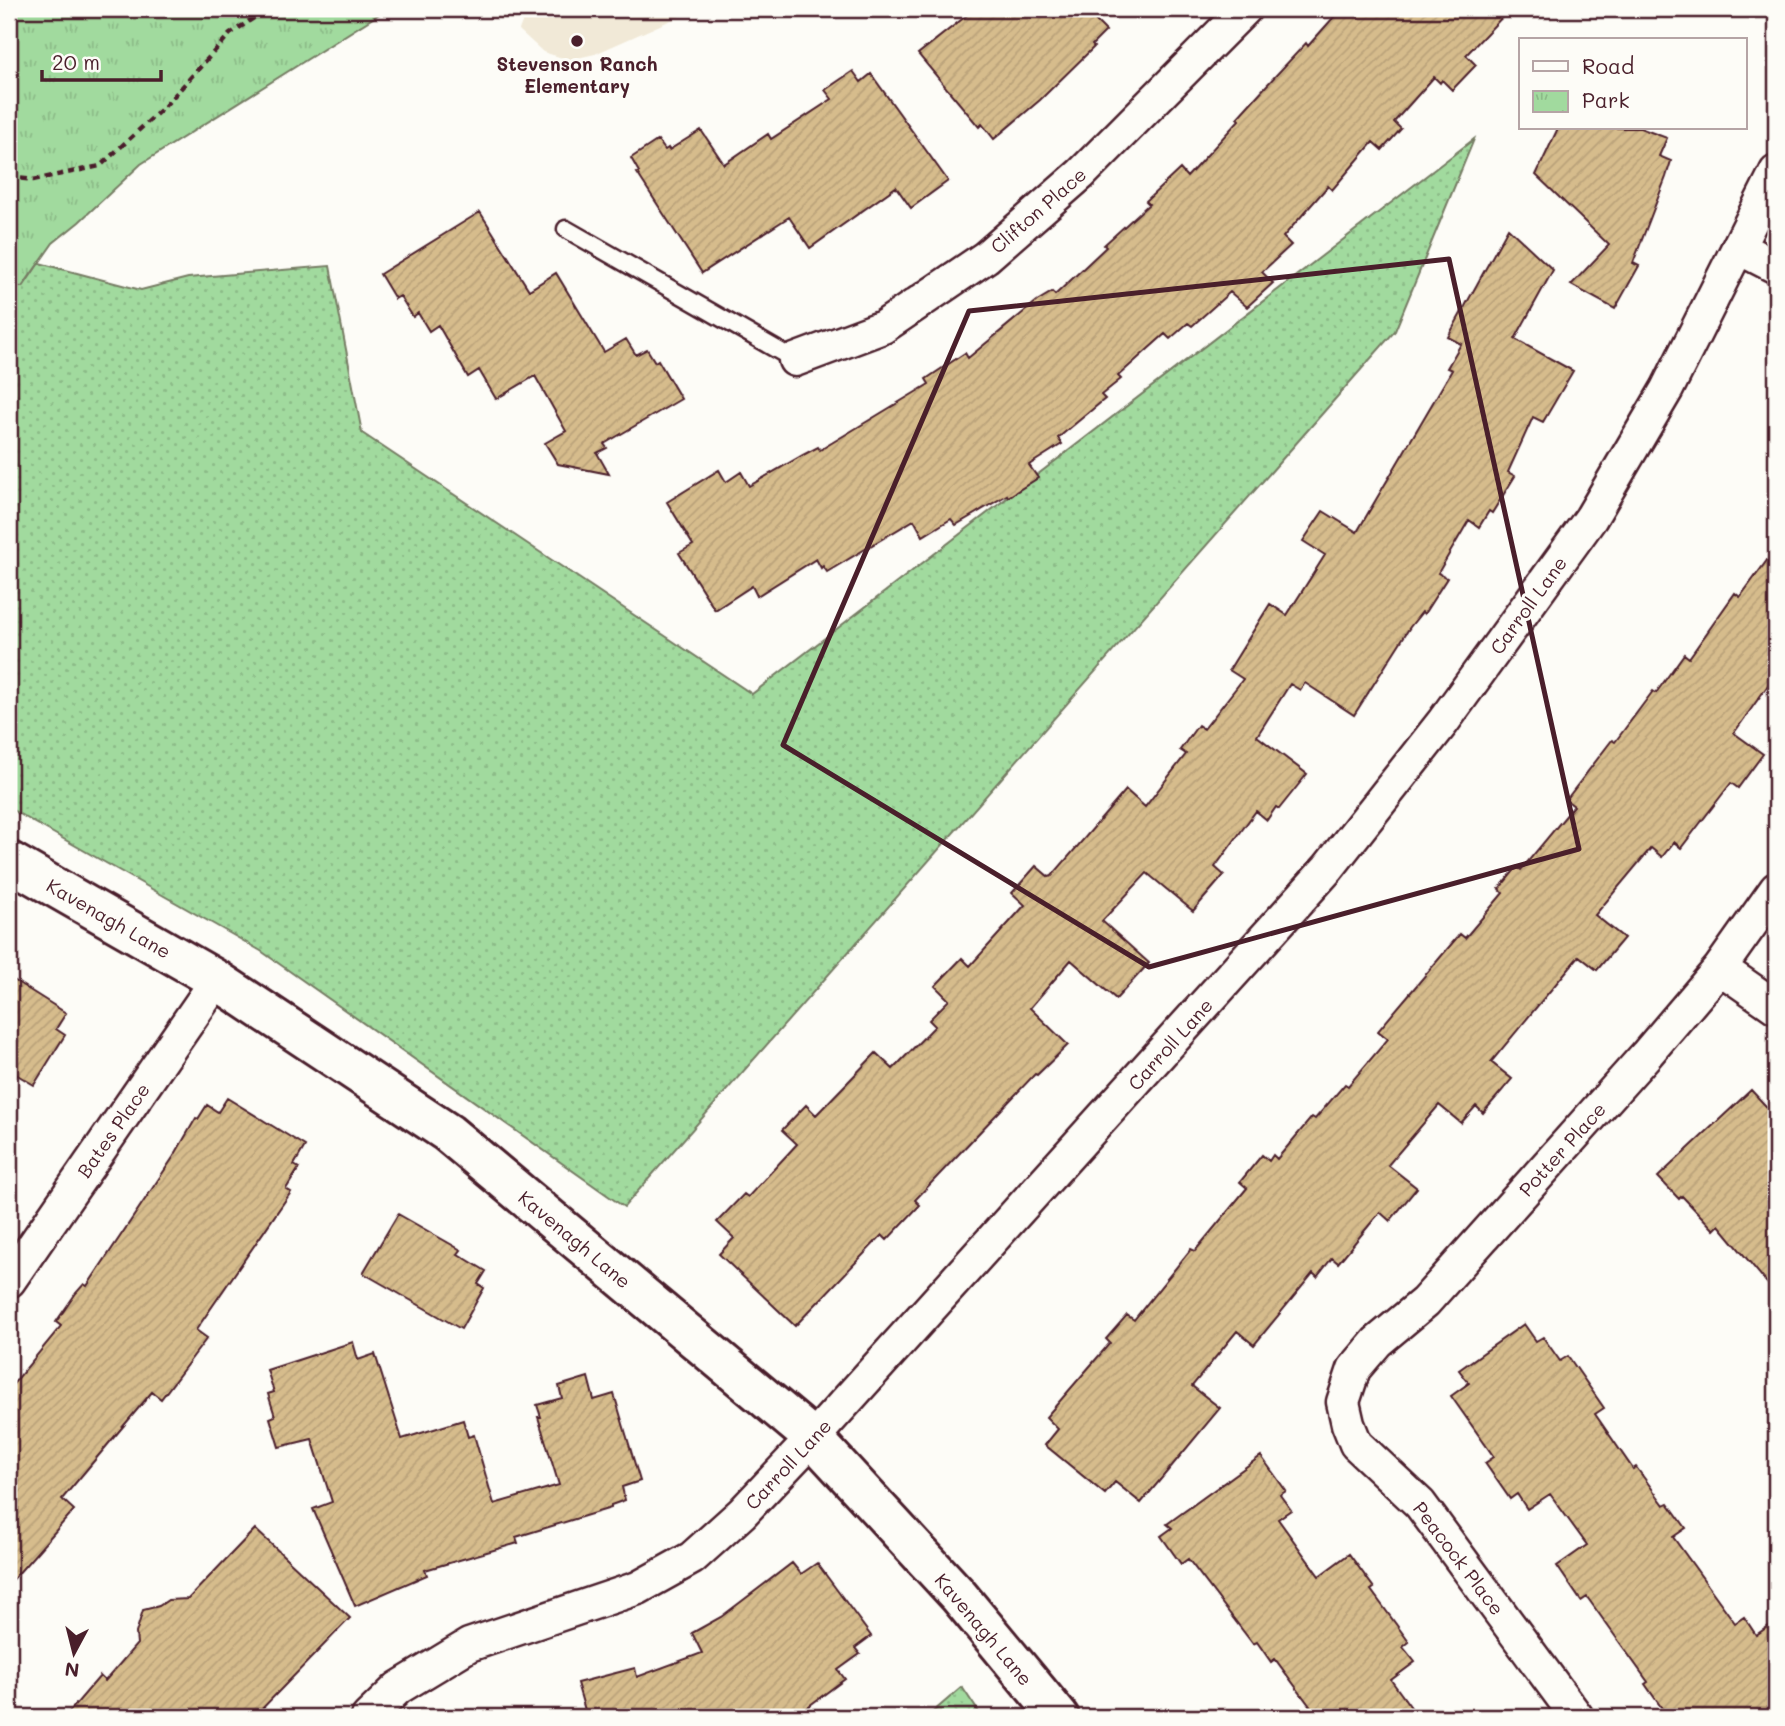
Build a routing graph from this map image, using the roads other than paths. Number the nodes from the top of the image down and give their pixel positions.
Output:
1 (1245, 9) edge
2 (1776, 172) edge
3 (566, 229) dead end
4 (1739, 248) junction
5 (1776, 267) edge
6 (795, 360) joint
7 (9, 861) edge
8 (1776, 890) edge
9 (1720, 968) junction
10 (217, 980) junction
11 (1776, 1007) edge
12 (9, 1281) edge
13 (1343, 1402) joint
14 (813, 1438) junction
15 (1052, 1716) edge
16 (368, 1717) edge
17 (1577, 1717) edge

1 - 6 street, Clifton Place
2 - 4 street, Carroll Lane
3 - 6 lane
4 - 5 street
4 - 14 street, Carroll Lane
7 - 10 main road, Kavenagh Lane
8 - 9 street, Potter Place
9 - 11 street
9 - 13 street, Potter Place
10 - 12 street, Bates Place
10 - 14 main road, Kavenagh Lane
13 - 17 street, Peacock Place
14 - 15 main road, Kavenagh Lane
14 - 16 street, Carroll Lane

